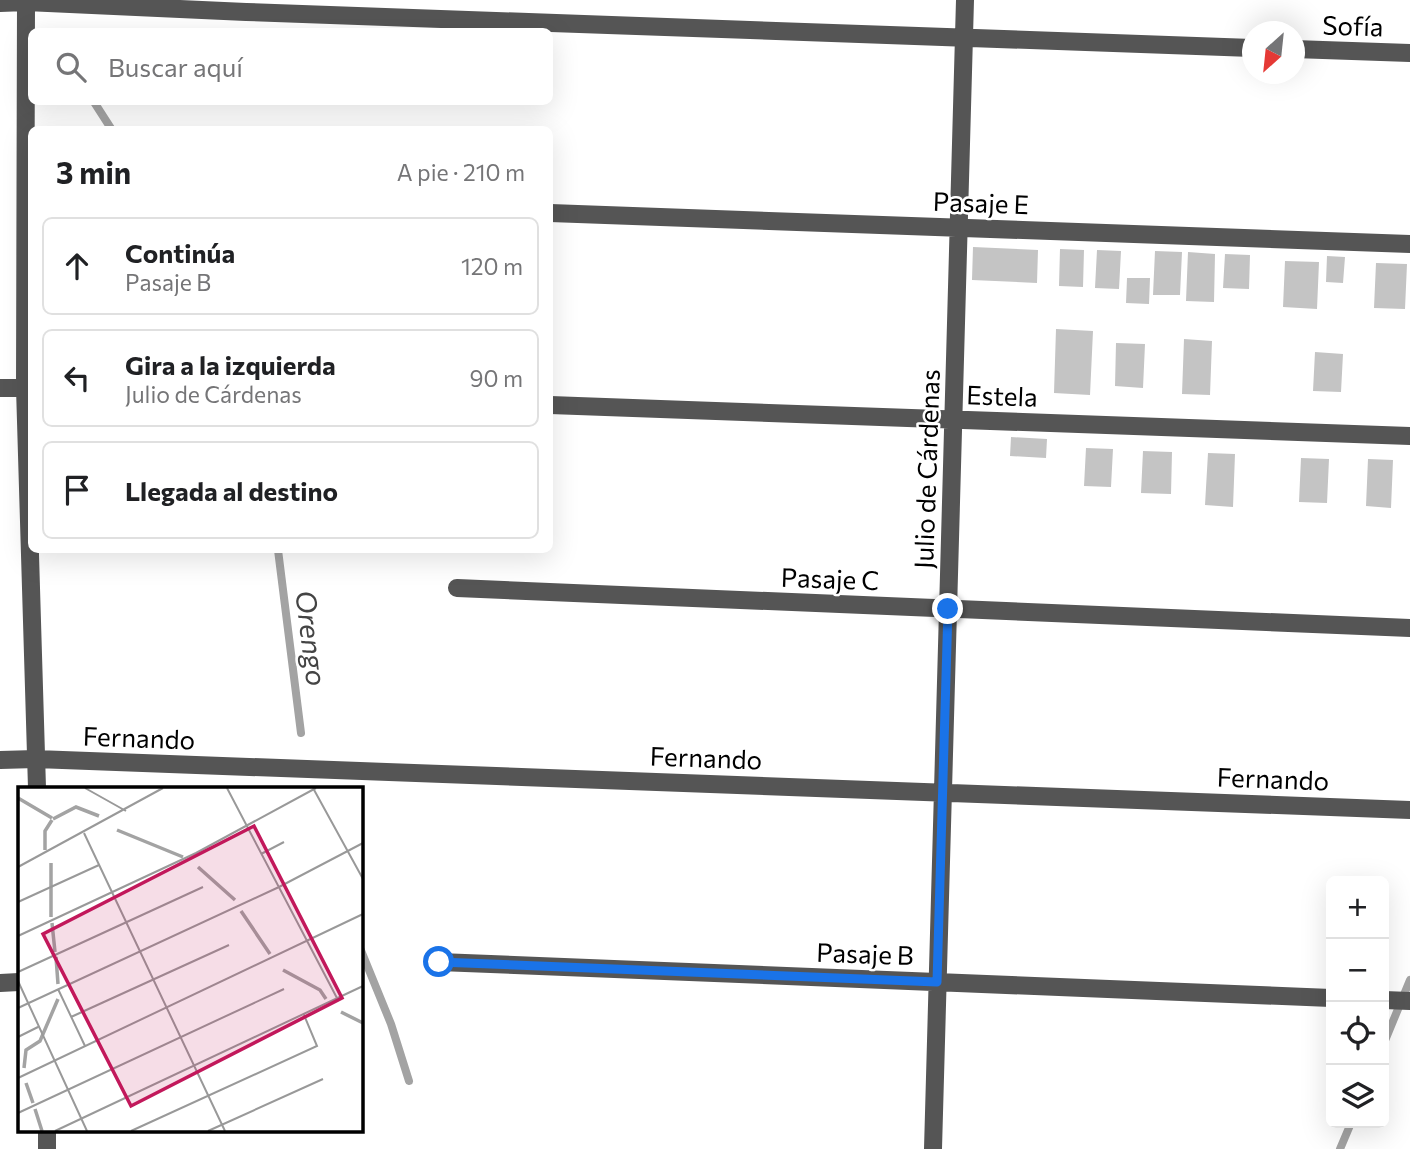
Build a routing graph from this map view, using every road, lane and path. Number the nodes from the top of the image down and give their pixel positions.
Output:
1 (965, 0) edge
2 (26, 2) junction
3 (0, 3) edge
4 (246, 6) edge
5 (964, 38) junction
6 (1242, 48) edge
7 (1305, 49) edge
8 (1410, 53) edge
9 (553, 213) edge
10 (959, 228) junction
11 (1410, 244) edge
12 (0, 388) edge
13 (28, 388) edge
14 (553, 405) edge
15 (954, 420) junction
16 (1410, 436) edge
17 (32, 553) edge
18 (457, 588) dead end
19 (948, 609) junction
20 (1410, 628) edge
21 (36, 759) junction
22 (0, 760) edge
23 (37, 787) edge
24 (943, 792) junction
25 (1410, 810) edge
26 (439, 962) dead end
27 (18, 982) edge
28 (937, 982) junction
29 (0, 983) edge
30 (1326, 998) edge
31 (1389, 1000) edge
32 (1410, 1001) edge
33 (933, 1149) edge

1 - 5 street, Julio de Cárdenas
2 - 3 street
2 - 4 street
2 - 13 street
4 - 5 street
5 - 6 street
5 - 10 street, Julio de Cárdenas
7 - 8 street, Sofía
9 - 10 street, Pasaje E
10 - 11 street, Pasaje E
10 - 15 street, Julio de Cárdenas
12 - 13 street
14 - 15 street, Estela
15 - 16 street, Estela
15 - 19 street, Julio de Cárdenas
17 - 21 street
18 - 19 street, Pasaje C
19 - 20 street, Pasaje C
19 - 24 street, Julio de Cárdenas
21 - 22 street, Fernando
21 - 23 street
21 - 24 street, Fernando
24 - 25 street, Fernando
24 - 28 street, Julio de Cárdenas
26 - 28 street, Pasaje B
27 - 29 street
28 - 30 street, Pasaje B
28 - 33 street, Julio de Cárdenas
31 - 32 street

